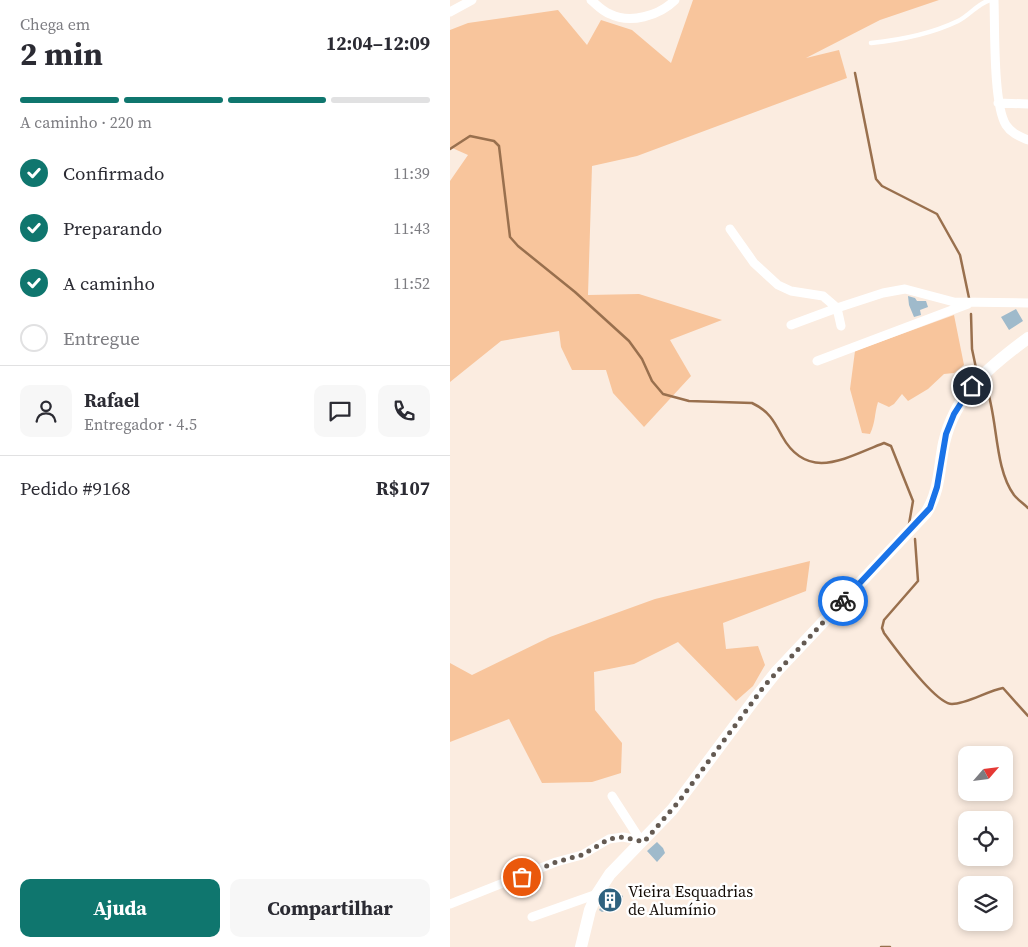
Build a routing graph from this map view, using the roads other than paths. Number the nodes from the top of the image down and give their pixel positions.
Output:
1 (472, 0) edge
2 (591, 0) edge
3 (675, 0) edge
4 (992, 0) edge
5 (450, 12) edge
6 (871, 43) dead end
7 (998, 103) junction
8 (1028, 104) edge
9 (1028, 140) edge
10 (730, 229) dead end
11 (973, 302) junction
12 (1028, 303) edge
13 (837, 308) junction
14 (791, 325) dead end
15 (841, 326) dead end
16 (1028, 338) edge
17 (817, 361) dead end
18 (612, 796) dead end
19 (642, 841) junction
20 (597, 894) junction
21 (450, 904) edge
22 (532, 916) dead end
23 (581, 947) edge

1 - 5 street
2 - 3 street
4 - 6 lane
4 - 7 street
7 - 8 street
7 - 9 street
10 - 13 street
11 - 12 street
11 - 13 street
11 - 17 street
13 - 14 street
13 - 15 street
16 - 19 street
18 - 19 street
19 - 20 street
19 - 21 street
20 - 22 street
20 - 23 street

